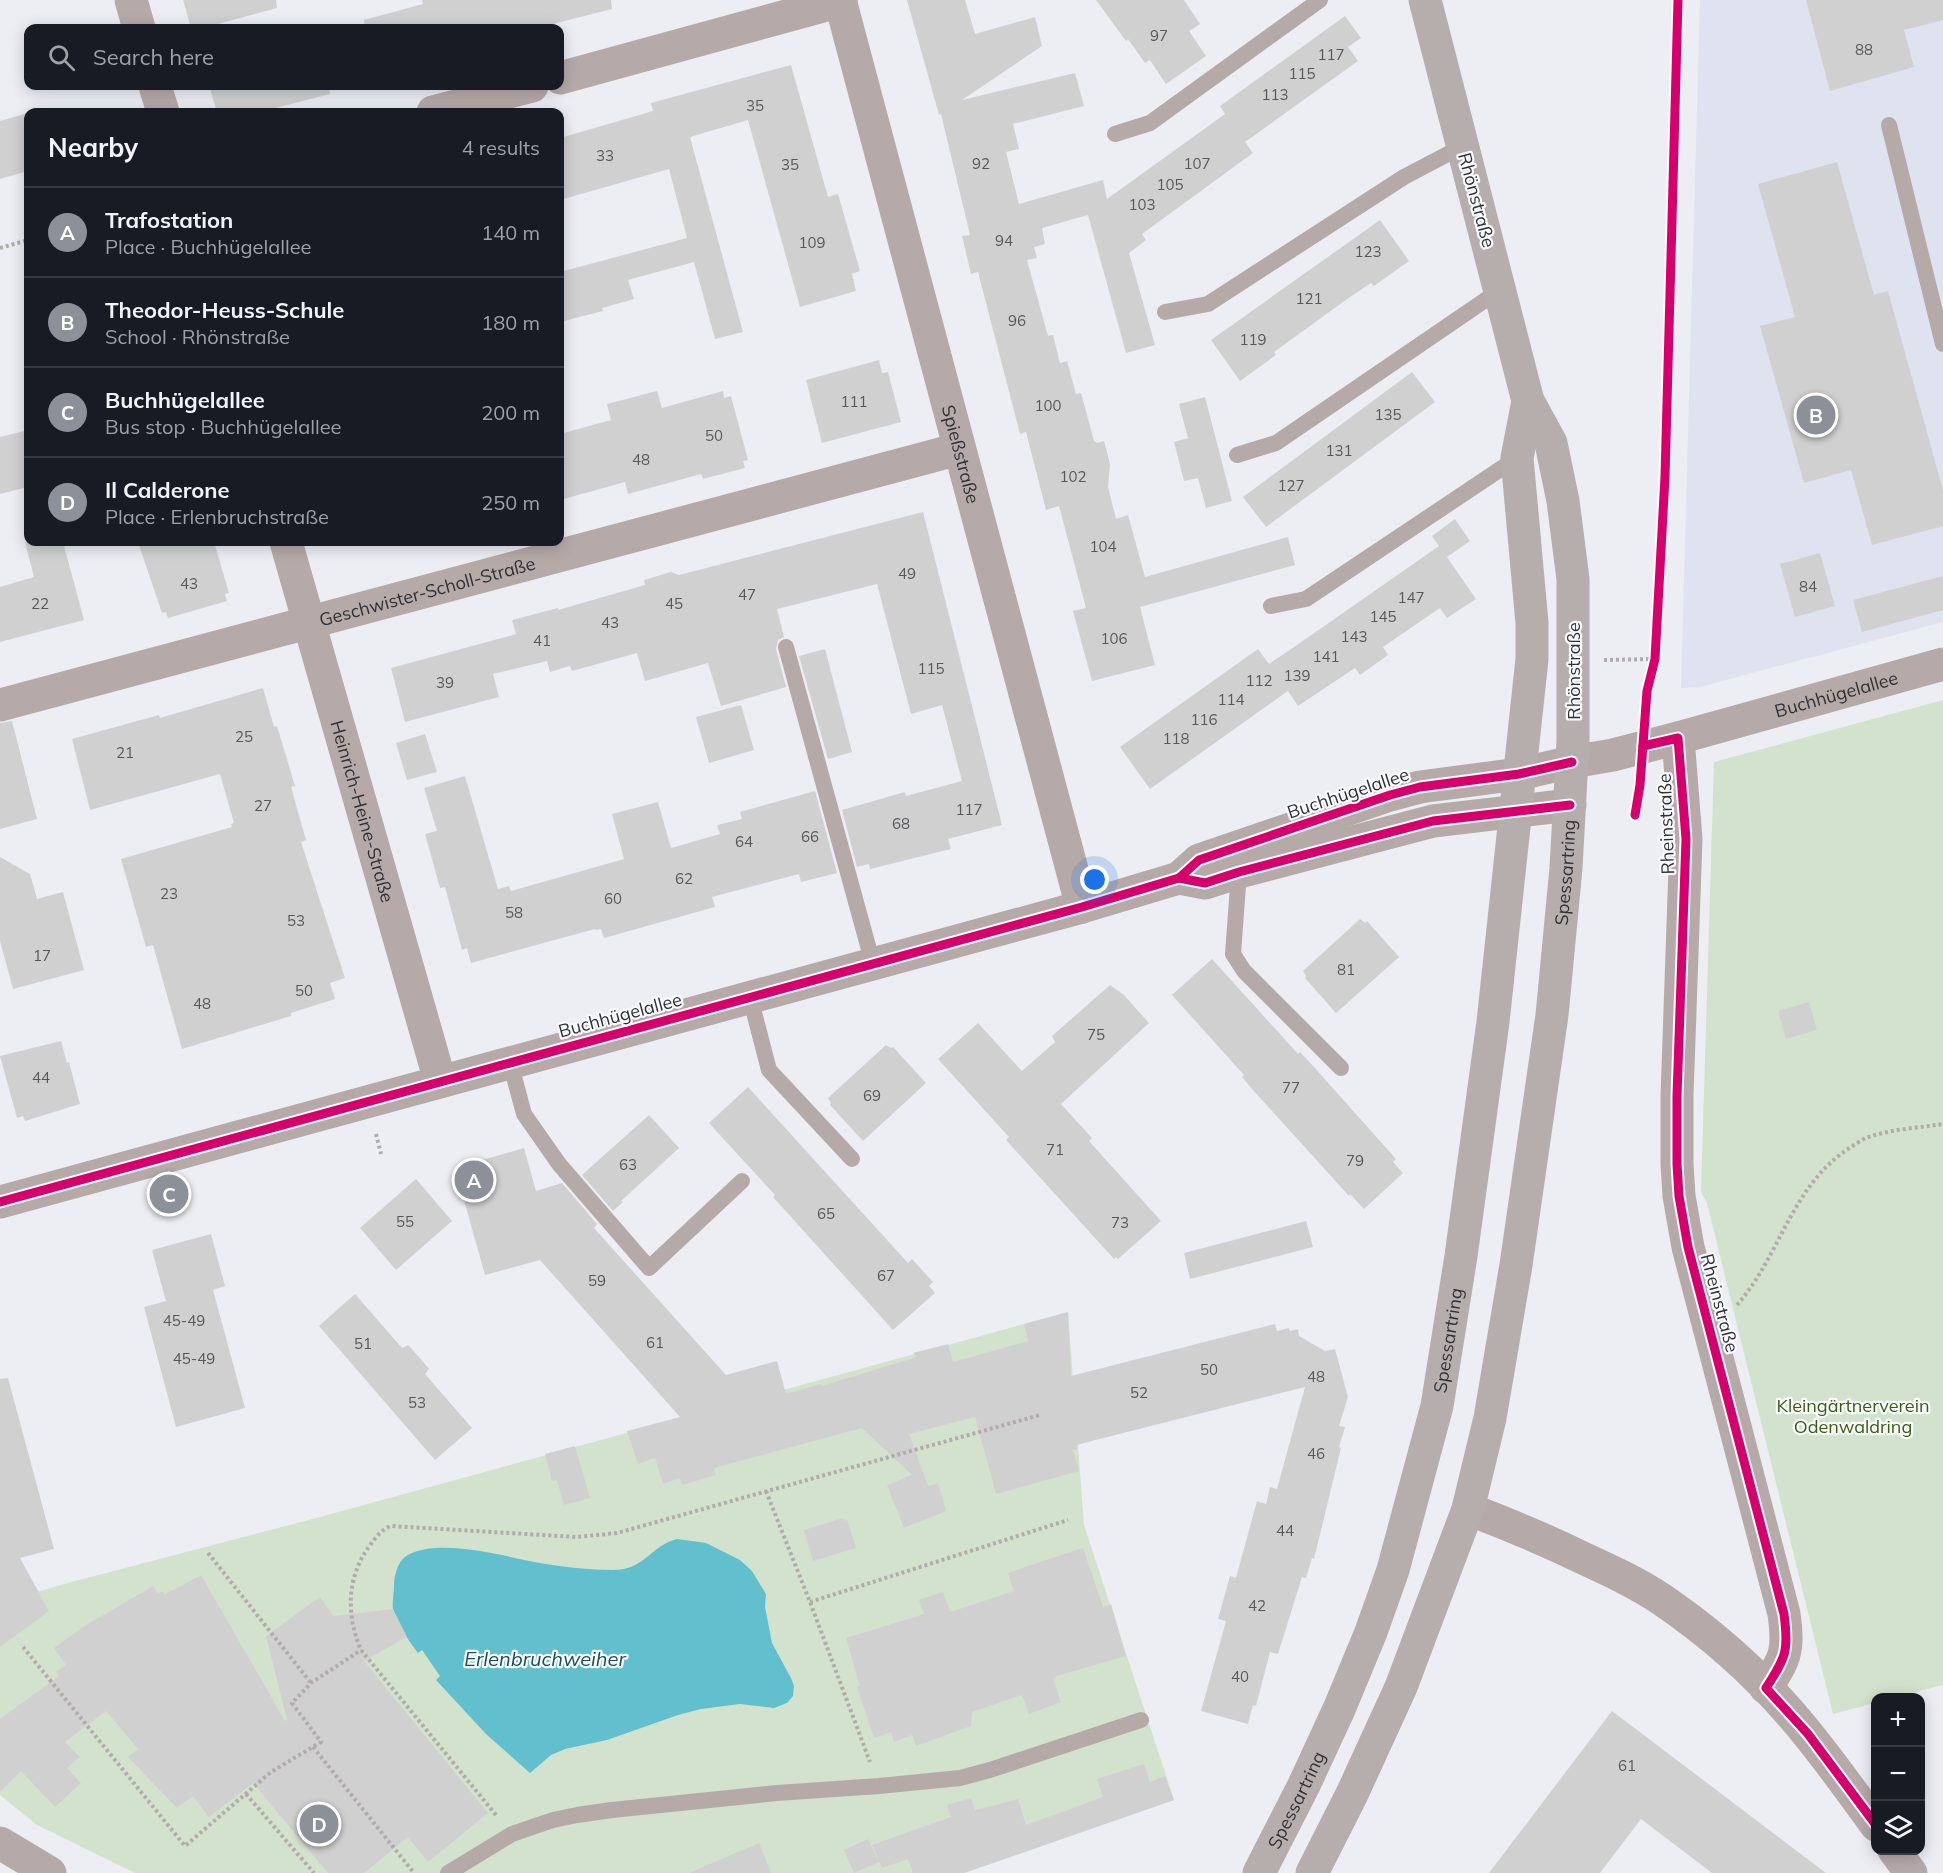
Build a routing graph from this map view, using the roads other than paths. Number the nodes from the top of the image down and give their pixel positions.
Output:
1 (131, 0) edge
2 (1320, 0) edge
3 (1425, 0) edge
4 (841, 1) edge
5 (138, 24) edge
6 (564, 77) edge
7 (156, 90) edge
8 (517, 90) edge
9 (162, 108) edge
10 (448, 108) edge
11 (1889, 125) dead end
12 (1115, 134) dead end
13 (1463, 146) junction
14 (1500, 290) junction
15 (1165, 312) dead end
16 (1943, 344) edge
17 (1528, 401) junction
18 (959, 449) junction
19 (1237, 455) dead end
20 (1517, 458) junction
21 (287, 546) edge
22 (1271, 606) dead end
23 (310, 623) junction
24 (786, 647) dead end
25 (1943, 664) edge
26 (0, 705) edge
27 (1678, 738) junction
28 (1572, 762) junction
29 (1519, 774) junction
30 (1570, 805) junction
31 (1515, 810) junction
32 (1239, 872) junction
33 (1179, 878) junction
34 (1082, 907) junction
35 (873, 964) junction
36 (750, 997) junction
37 (510, 1062) junction
38 (1341, 1068) dead end
39 (440, 1081) junction
40 (852, 1159) dead end
41 (742, 1180) dead end
42 (0, 1203) edge
43 (1468, 1509) junction
44 (1766, 1688) junction
45 (1141, 1720) dead end
46 (1871, 1820) edge
47 (0, 1843) edge
48 (1897, 1855) edge
49 (40, 1871) edge
50 (448, 1873) edge
51 (1259, 1873) edge
52 (1312, 1873) edge
53 (1911, 1873) edge

1 - 5 street
2 - 12 lane
3 - 13 main road, Rhönstraße
4 - 6 street
4 - 18 street, Spießstraße
7 - 9 street
8 - 10 street
11 - 16 lane
13 - 14 main road, Rhönstraße
13 - 15 lane
14 - 17 main road, Rhönstraße
14 - 19 lane
17 - 20 main road, Rhönstraße
17 - 28 main road, Rhönstraße
18 - 23 street, Geschwister-Scholl-Straße
18 - 34 street, Spießstraße
20 - 22 lane
20 - 29 main road, Rhönstraße
21 - 23 street, Heinrich-Heine-Straße
23 - 26 street, Geschwister-Scholl-Straße
23 - 39 street, Heinrich-Heine-Straße
24 - 35 lane
25 - 27 street, Buchhügelallee
27 - 28 street, Buchhügelallee
27 - 44 street, Rheinstraße
28 - 29 street, Buchhügelallee
28 - 30 main road, Rhönstraße
29 - 31 main road, Spessartring
29 - 33 street, Buchhügelallee
30 - 31 street, Buchhügelallee
30 - 43 main road, Spessartring
31 - 32 street, Buchhügelallee
31 - 51 main road, Spessartring
32 - 33 street, Buchhügelallee
32 - 38 lane
33 - 34 street, Buchhügelallee
34 - 35 street, Buchhügelallee
35 - 36 street, Buchhügelallee
36 - 37 street, Buchhügelallee
36 - 40 lane
37 - 39 street, Buchhügelallee
37 - 41 lane
39 - 42 street, Buchhügelallee
43 - 44 street
43 - 52 main road, Spessartring
44 - 46 street
45 - 50 lane
47 - 49 street
48 - 53 street

